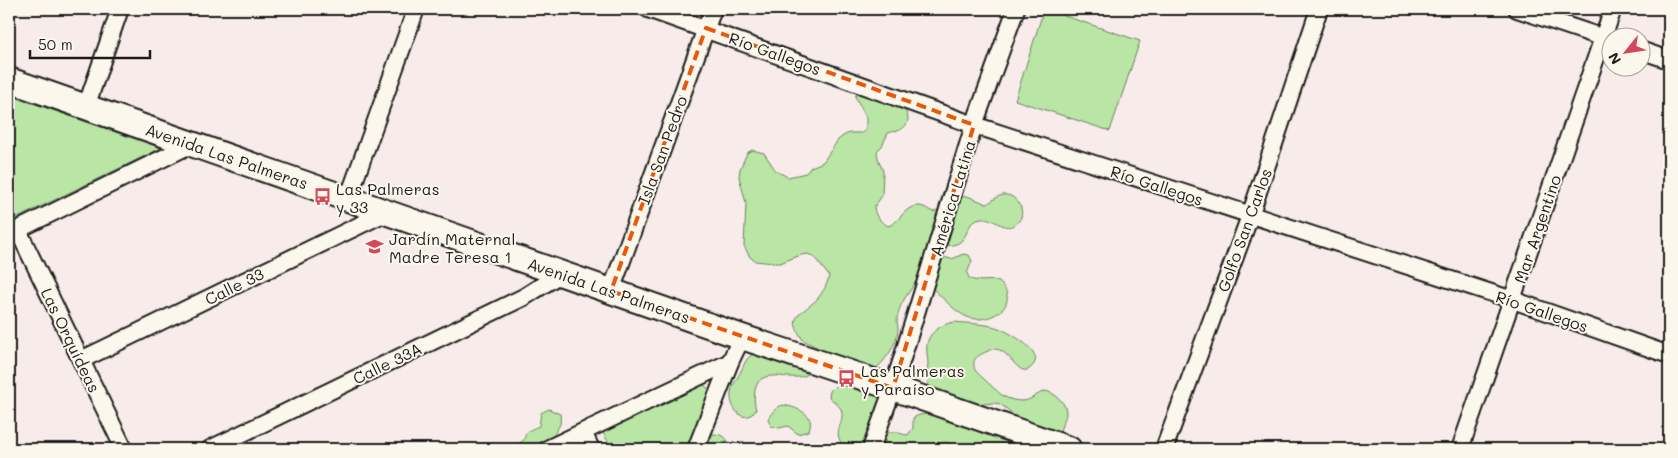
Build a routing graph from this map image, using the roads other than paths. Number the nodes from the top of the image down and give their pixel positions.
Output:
1 (120, 9) edge
2 (416, 9) edge
3 (648, 9) edge
4 (713, 9) edge
5 (1016, 9) edge
6 (1319, 9) edge
7 (1517, 9) edge
8 (1613, 9) edge
9 (706, 28) junction
10 (1609, 28) edge
11 (1600, 36) edge
12 (1650, 53) edge
13 (1600, 58) edge
14 (1669, 60) edge
15 (9, 80) edge
16 (86, 107) junction
17 (974, 125) junction
18 (192, 144) junction
19 (348, 198) junction
20 (387, 212) junction
21 (1250, 216) junction
22 (13, 232) edge
23 (562, 273) junction
24 (612, 291) junction
25 (1513, 300) junction
26 (742, 337) junction
27 (1669, 355) edge
28 (81, 360) junction
29 (730, 362) junction
30 (894, 388) junction
31 (583, 432) junction
32 (124, 449) edge
33 (210, 449) edge
34 (547, 449) edge
35 (592, 449) edge
36 (696, 449) edge
37 (871, 449) edge
38 (1069, 449) edge
39 (1164, 449) edge
40 (1460, 449) edge

1 - 16 street
2 - 19 street
3 - 9 street, Río Gallegos
4 - 9 street, Isla San Pedro
5 - 17 street, América Latina
6 - 21 street, Golfo San Carlos
7 - 11 street
8 - 10 street, Mar Argentino
9 - 17 street, Río Gallegos
9 - 24 street, Isla San Pedro
12 - 14 street
13 - 25 street, Mar Argentino
15 - 16 main road, Avenida Las Palmeras
16 - 18 main road, Avenida Las Palmeras
17 - 21 street, Río Gallegos
17 - 30 street, América Latina
18 - 19 main road, Avenida Las Palmeras
18 - 22 street
19 - 20 main road, Avenida Las Palmeras
20 - 23 main road, Avenida Las Palmeras
20 - 28 street, Calle 33
21 - 25 street, Río Gallegos
21 - 39 street, Golfo San Carlos
22 - 28 street, Las Orquídeas
23 - 24 main road, Avenida Las Palmeras
23 - 33 street, Calle 33A
24 - 26 main road, Avenida Las Palmeras
25 - 27 street, Río Gallegos
25 - 40 street, Mar Argentino
26 - 29 street
26 - 30 main road, Avenida Las Palmeras
28 - 32 street, Las Orquídeas
29 - 31 street
29 - 36 street
30 - 37 street, América Latina
30 - 38 main road, Avenida Las Palmeras
31 - 34 street
31 - 35 street

